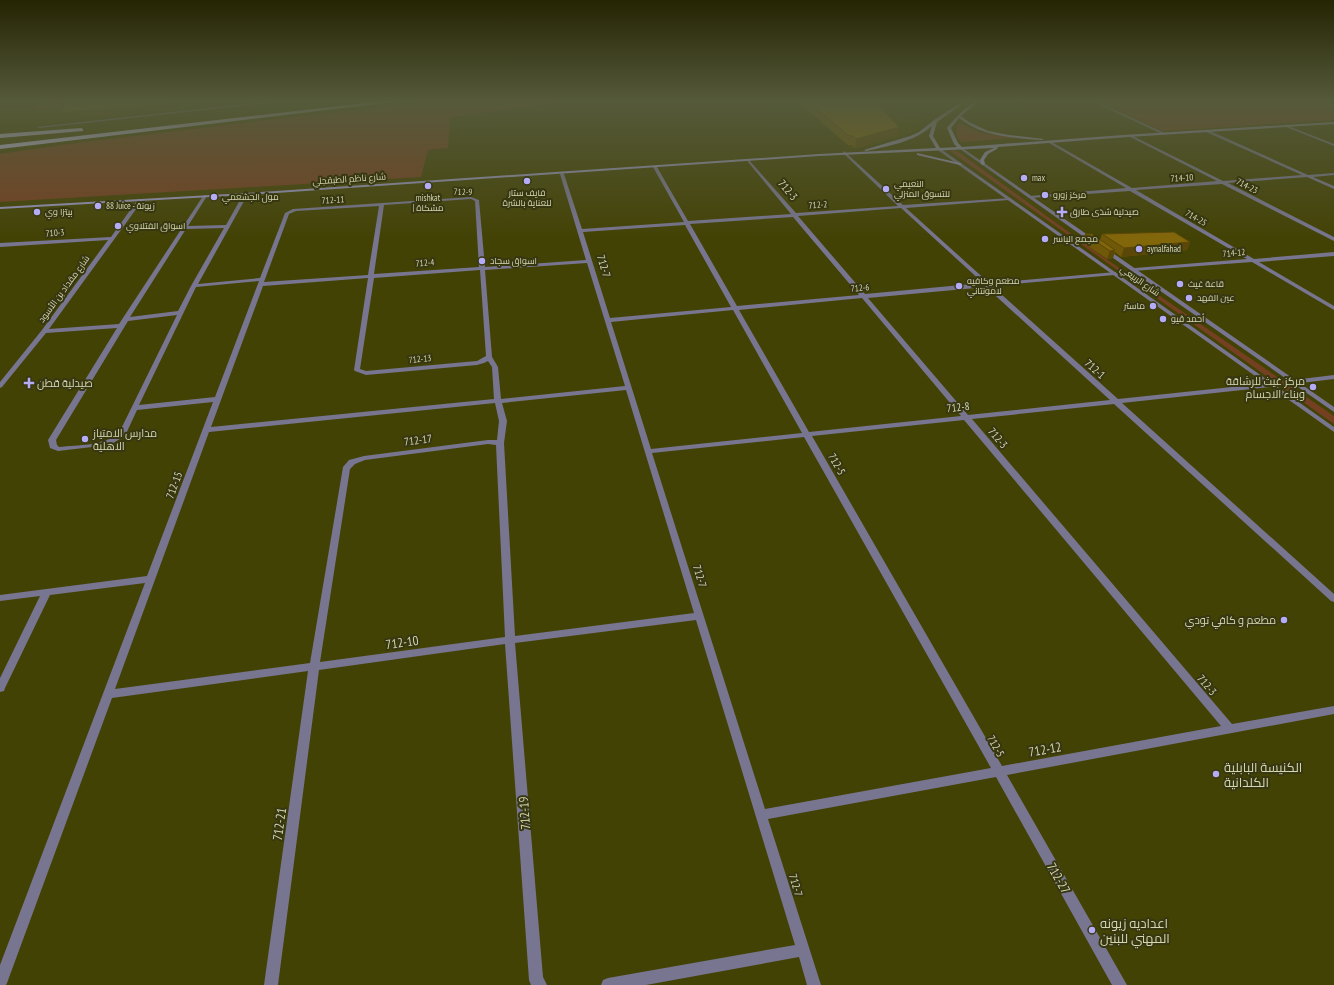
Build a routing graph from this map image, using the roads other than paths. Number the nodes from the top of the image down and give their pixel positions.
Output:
1 (877, 147) edge
2 (948, 147) edge
3 (959, 147) edge
4 (999, 147) edge
5 (1058, 147) edge
6 (1151, 147) edge
7 (1242, 147) edge
8 (938, 148) junction
9 (866, 150) junction
10 (889, 153) junction
11 (845, 154) junction
12 (749, 161) junction
13 (960, 164) junction
14 (983, 164) junction
15 (655, 167) junction
16 (562, 174) junction
17 (1334, 174) edge
18 (1307, 176) junction
19 (1223, 182) junction
20 (1334, 188) edge
21 (1131, 190) junction
22 (246, 194) junction
23 (205, 196) junction
24 (1030, 197) junction
25 (1009, 199) junction
26 (140, 200) junction
27 (382, 204) junction
28 (902, 207) junction
29 (0, 208) edge
30 (795, 215) junction
31 (687, 223) junction
32 (228, 226) junction
33 (184, 228) junction
34 (580, 231) junction
35 (112, 238) junction
36 (1334, 239) edge
37 (1096, 243) edge
38 (3, 245) edge
39 (1102, 248) edge
40 (0, 250) edge
41 (1334, 254) edge
42 (590, 261) junction
43 (1253, 261) junction
44 (482, 268) junction
45 (1135, 270) junction
46 (1114, 274) junction
47 (370, 276) junction
48 (262, 281) junction
49 (988, 285) junction
50 (194, 286) junction
51 (864, 297) junction
52 (736, 308) junction
53 (1334, 308) edge
54 (181, 313) junction
55 (125, 319) junction
56 (608, 320) junction
57 (121, 326) junction
58 (44, 331) junction
59 (490, 357) junction
60 (1334, 377) edge
61 (1293, 382) junction
62 (1270, 385) junction
63 (0, 386) edge
64 (629, 388) junction
65 (218, 399) junction
66 (498, 401) junction
67 (1116, 401) junction
68 (134, 408) junction
69 (1334, 410) edge
70 (966, 417) junction
71 (206, 430) junction
72 (1334, 430) edge
73 (807, 434) junction
74 (500, 443) junction
75 (648, 451) junction
76 (151, 579) junction
77 (47, 592) junction
78 (0, 598) edge
79 (1334, 599) edge
80 (700, 616) junction
81 (510, 640) junction
82 (314, 667) junction
83 (0, 688) edge
84 (108, 694) junction
85 (1334, 710) edge
86 (1230, 729) junction
87 (998, 772) junction
88 (762, 815) junction
89 (804, 950) junction
90 (0, 983) edge
91 (271, 985) edge
92 (540, 985) edge
93 (608, 985) edge
94 (814, 985) edge
95 (1120, 985) edge

1 - 9 main road
2 - 8 main road, شارع ناظم الطبقجلي
3 - 14 street
4 - 14 main road
5 - 21 street, 714-25
6 - 19 street, 714-23
7 - 18 street
8 - 9 main road, شارع ناظم الطبقجلي
8 - 10 main road, شارع ناظم الطبقجلي
8 - 13 street, شارع الربيعي
9 - 11 main road, شارع ناظم الطبقجلي
10 - 11 main road, شارع ناظم الطبقجلي
10 - 13 main road
11 - 12 main road, شارع ناظم الطبقجلي
11 - 28 street, 712-1
12 - 15 main road, شارع ناظم الطبقجلي
12 - 30 street, 712-3
13 - 25 street, شارع الربيعي
14 - 24 street
15 - 16 main road, شارع ناظم الطبقجلي
15 - 31 street, 712-5
16 - 22 main road, شارع ناظم الطبقجلي
16 - 34 street, 712-7
17 - 18 street, 714-10
18 - 19 street, 714-10
18 - 20 street
19 - 21 street, 714-10
19 - 36 street, 714-23
21 - 24 street, 714-10
21 - 43 street, 714-25
22 - 23 main road, شارع ناظم الطبقجلي
22 - 32 street
23 - 26 main road, شارع ناظم الطبقجلي
23 - 33 street
24 - 37 street
25 - 28 street, 712-2
25 - 46 street, شارع الربيعي
26 - 29 main road, شارع ناظم الطبقجلي
26 - 35 street, شارع مقداد بن الأسود
27 - 44 street, 712-9
27 - 47 street
27 - 48 street, 712-11
28 - 30 street, 712-2
28 - 49 street, 712-1
30 - 31 street, 712-2
30 - 51 street, 712-3
31 - 34 street, 712-2
31 - 52 street, 712-5
32 - 33 street
32 - 50 street
33 - 55 street
34 - 42 street, 712-7
35 - 38 street, 710-3
35 - 58 street, شارع مقداد بن الأسود
38 - 40 street
39 - 45 street, شارع الربيعي
41 - 43 street, 714-12
42 - 44 street, 712-4
42 - 56 street, 712-7
43 - 45 street, 714-12
43 - 53 street, 714-25
44 - 47 street, 712-4
44 - 59 street
45 - 61 street, شارع الربيعي
46 - 49 street, 712-6
46 - 62 street, شارع الربيعي
47 - 48 street, 712-4
47 - 59 street, 712-13
48 - 50 street, 712-4
48 - 65 street, 712-15
49 - 51 street, 712-6
49 - 67 street, 712-1
50 - 54 street
51 - 52 street, 712-6
51 - 70 street, 712-3
52 - 56 street, 712-6
52 - 73 street, 712-5
54 - 55 street
54 - 68 street
55 - 57 street
56 - 64 street, 712-7
57 - 58 street
57 - 68 street
58 - 63 street, شارع مقداد بن الأسود
59 - 66 street
60 - 61 street
61 - 69 street, شارع الربيعي
62 - 67 street, 712-8
62 - 72 street, شارع الربيعي
64 - 66 street
64 - 75 street, 712-7
65 - 68 street
65 - 71 street, 712-15
66 - 71 street
66 - 74 street
67 - 70 street, 712-8
67 - 79 street, 712-1
70 - 73 street, 712-8
70 - 86 street, 712-3
71 - 76 street, 712-15
73 - 75 street, 712-8
73 - 87 street, 712-5
74 - 81 street
74 - 82 street, 712-17
75 - 80 street, 712-7
76 - 77 street
76 - 84 street, 712-15
77 - 78 street
77 - 83 street
80 - 81 street, 712-10
80 - 88 street, 712-7
81 - 82 street, 712-10
81 - 92 street, 712-19
82 - 84 street, 712-10
82 - 91 street, 712-21
84 - 90 street
85 - 86 street, 712-12
86 - 87 street, 712-12
87 - 88 street, 712-12
87 - 95 street, 712-27
88 - 89 street, 712-7
89 - 93 street
89 - 94 street, 712-7

